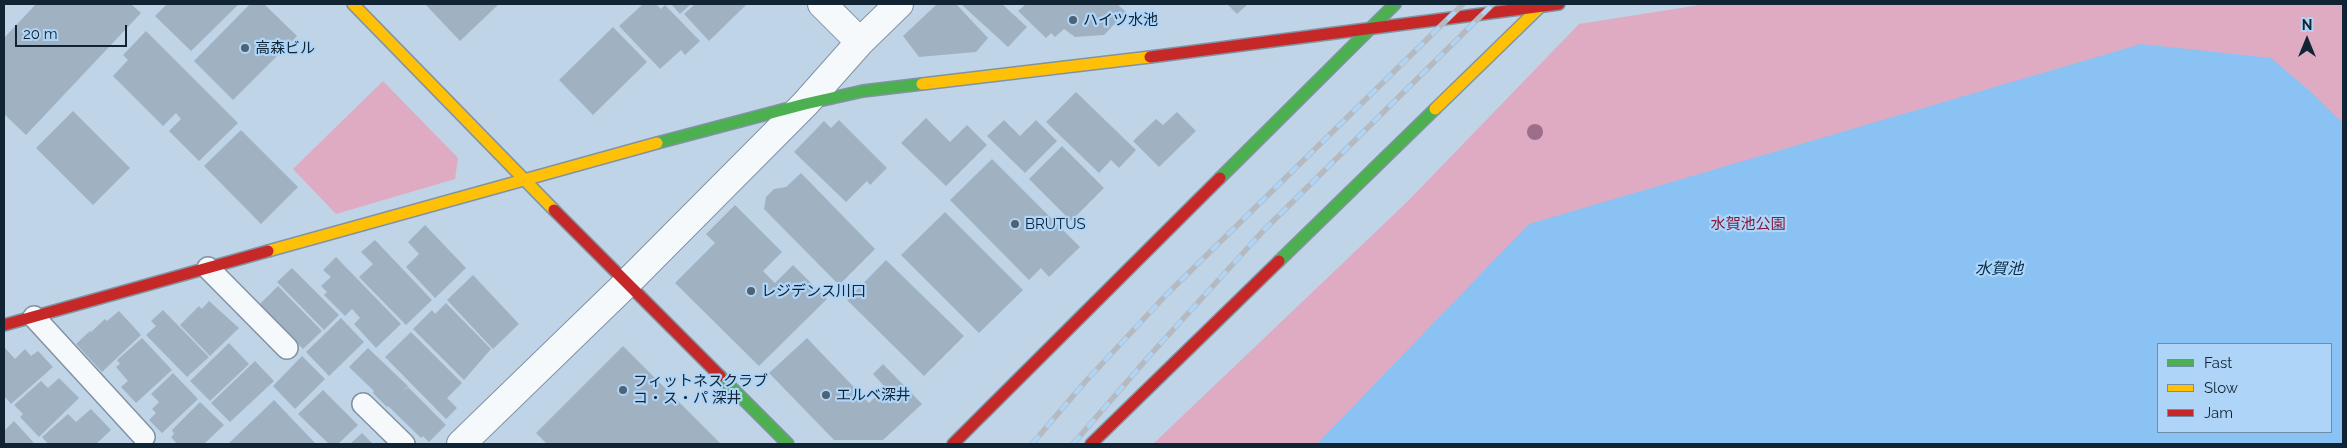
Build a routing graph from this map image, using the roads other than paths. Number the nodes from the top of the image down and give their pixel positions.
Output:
1 (353, 4) edge
2 (822, 4) edge
3 (899, 4) edge
4 (1395, 4) edge
5 (1559, 4) edge
6 (1541, 5) edge
7 (1368, 30) junction
8 (860, 42) junction
9 (805, 104) junction
10 (523, 179) junction
11 (208, 268) junction
12 (627, 283) junction
13 (34, 317) junction
14 (4, 326) edge
15 (287, 348) dead end
16 (363, 404) dead end
17 (144, 437) dead end
18 (404, 444) edge
19 (461, 444) edge
20 (788, 444) edge
21 (953, 444) edge
22 (1091, 444) edge

1 - 10 street
2 - 8 street
3 - 8 street
4 - 7 street
5 - 6 street
6 - 7 street
6 - 22 street
7 - 9 street
7 - 21 street
8 - 9 street
9 - 10 street
9 - 12 street
10 - 11 street
10 - 12 street
11 - 13 street
11 - 15 lane
12 - 19 street
12 - 20 street
13 - 14 street
13 - 17 lane
16 - 18 lane

